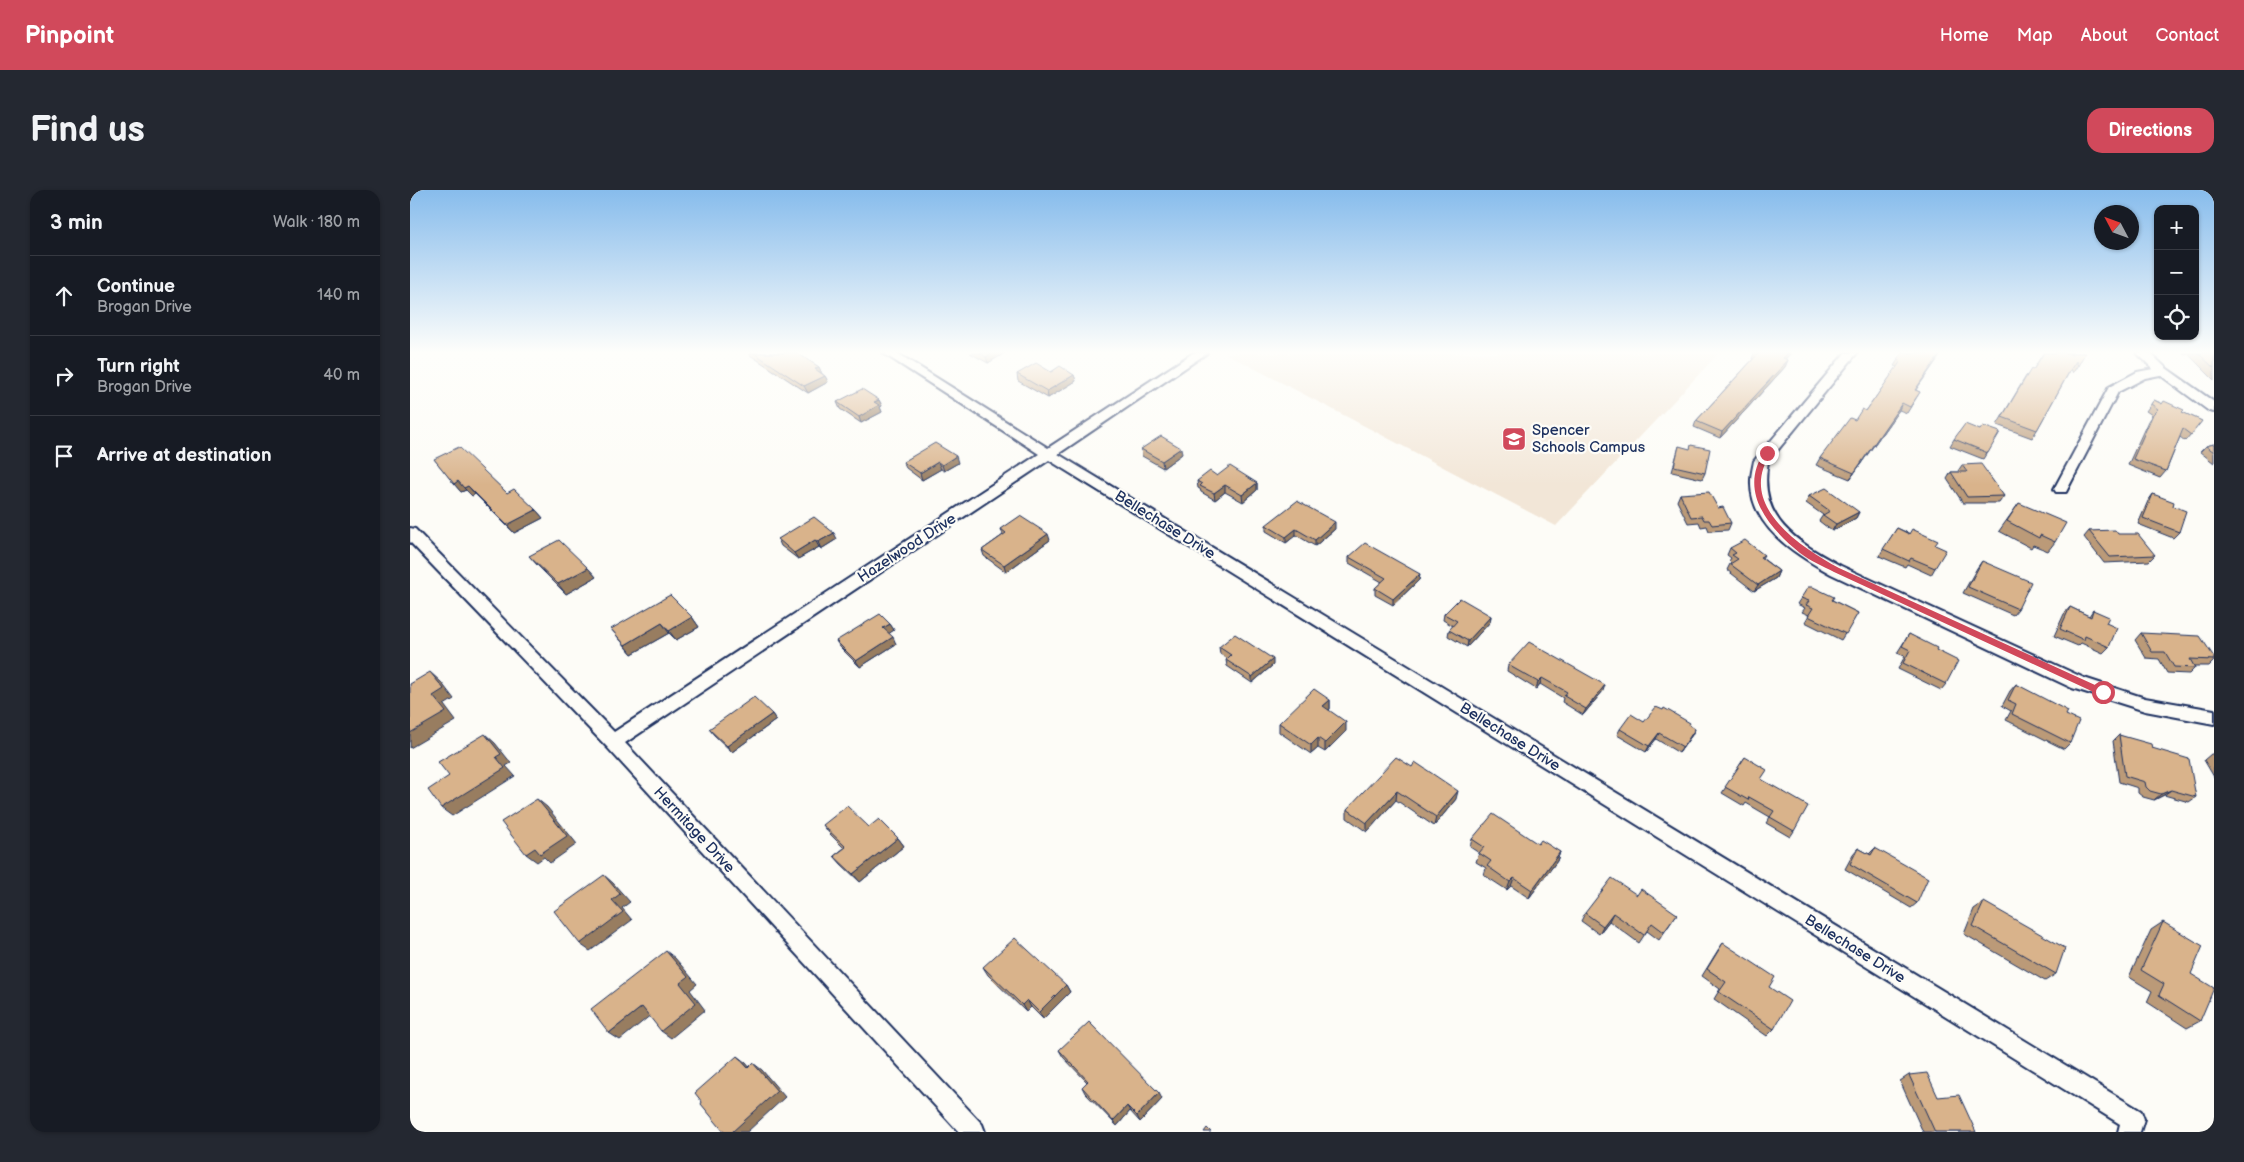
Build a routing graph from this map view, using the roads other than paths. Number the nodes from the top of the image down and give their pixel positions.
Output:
1 (959, 397) edge
2 (1135, 397) edge
3 (1814, 397) edge
4 (2109, 397) edge
5 (2198, 397) edge
6 (2214, 408) edge
7 (1049, 454) junction
8 (2060, 489) dead end
9 (410, 533) edge
10 (2214, 717) edge
11 (612, 742) junction
12 (2131, 1126) edge
13 (974, 1132) edge

1 - 7 street, Bellechase Drive
2 - 7 street, Hazelwood Drive
3 - 10 street
4 - 8 street
5 - 6 street
7 - 11 street, Hazelwood Drive
7 - 12 street, Bellechase Drive
9 - 11 street, Hermitage Drive
11 - 13 street, Hermitage Drive

